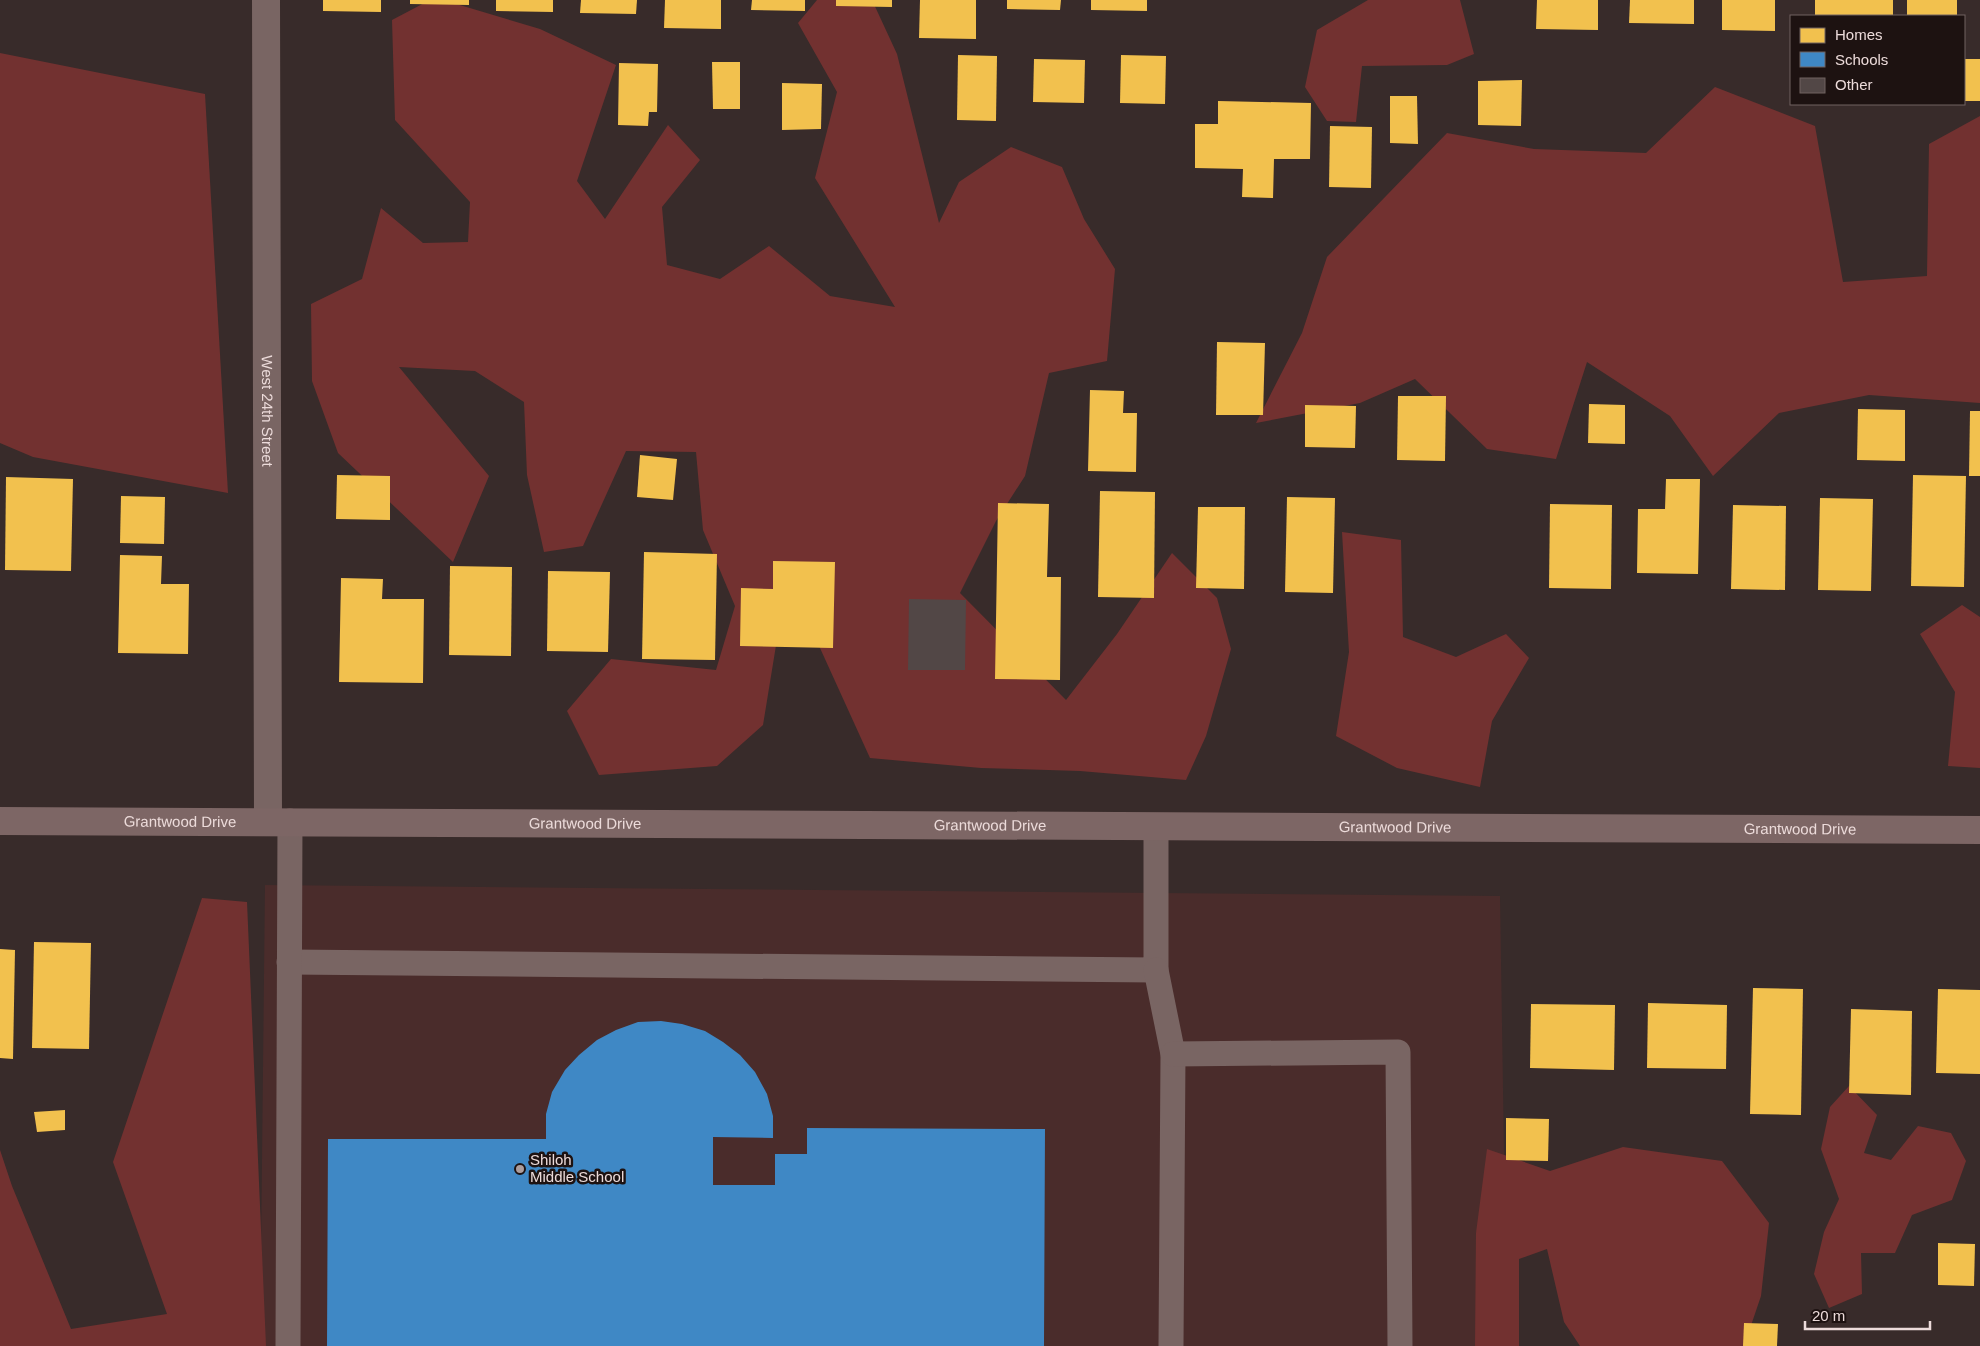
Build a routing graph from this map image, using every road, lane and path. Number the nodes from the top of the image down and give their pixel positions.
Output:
1 (266, 0) edge
2 (0, 821) edge
3 (279, 821) junction
4 (1156, 826) junction
5 (1980, 830) edge
6 (289, 962) junction
7 (1156, 970) junction
8 (1173, 1054) junction
9 (288, 1346) edge
10 (1171, 1346) edge
11 (1400, 1346) edge

1 - 3 street, West 24th Street
2 - 3 street, Grantwood Drive
3 - 4 street, Grantwood Drive
3 - 6 lane
4 - 5 street, Grantwood Drive
4 - 7 lane
6 - 7 lane
6 - 9 lane
7 - 8 lane
8 - 10 lane
8 - 11 lane

